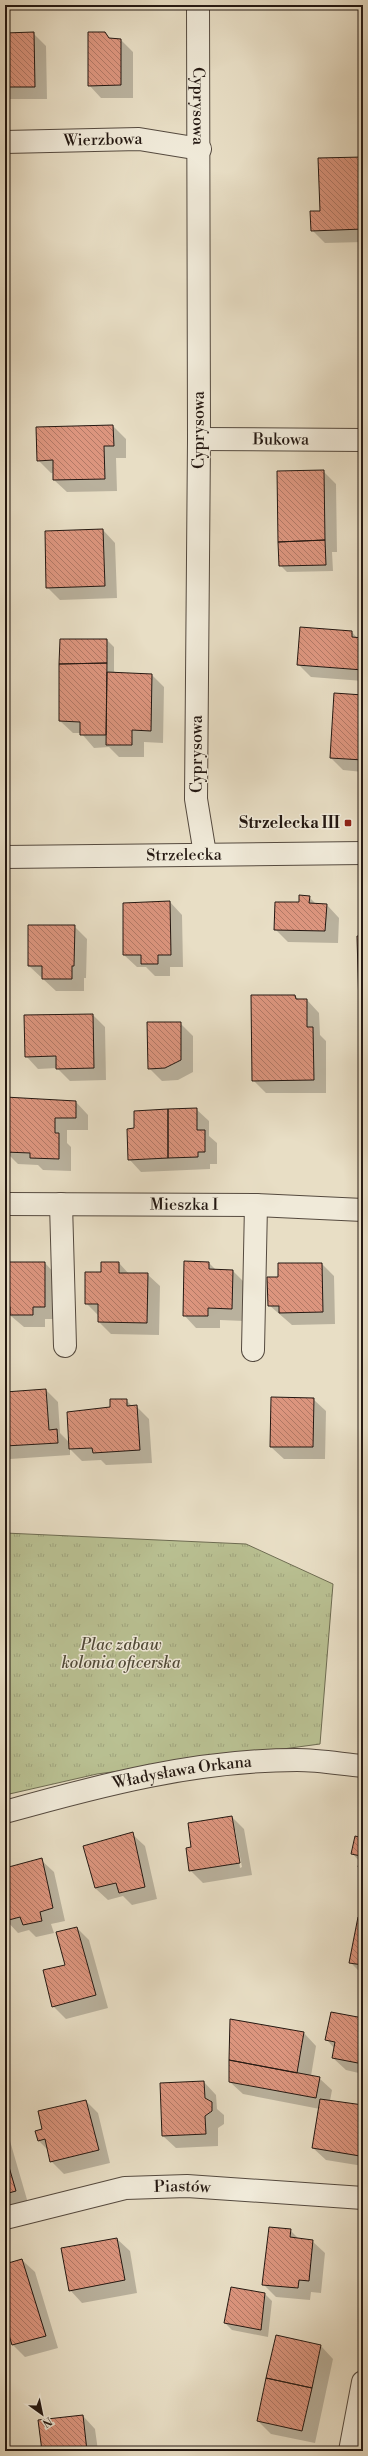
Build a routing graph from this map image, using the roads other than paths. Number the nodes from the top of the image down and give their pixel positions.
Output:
1 (198, 5) edge
2 (5, 142) edge
3 (200, 149) junction
4 (199, 439) junction
5 (363, 440) edge
6 (363, 853) edge
7 (205, 854) junction
8 (5, 857) edge
9 (5, 1204) edge
10 (61, 1204) junction
11 (256, 1205) junction
12 (363, 1210) edge
13 (65, 1346) dead end
14 (253, 1350) dead end
15 (363, 1766) edge
16 (5, 1812) edge
17 (363, 2198) edge
18 (5, 2218) edge
19 (363, 2382) edge
20 (350, 2451) edge

1 - 3 street, Cyprysowa
2 - 3 street, Wierzbowa
3 - 4 street, Cyprysowa
4 - 5 street, Bukowa
4 - 7 street, Cyprysowa
6 - 7 street, Strzelecka
7 - 8 street, Strzelecka
9 - 10 street, Mieszka I
10 - 11 street, Mieszka I
10 - 13 street
11 - 12 street, Mieszka I
11 - 14 street
15 - 16 street, Władysława Orkana
17 - 18 street, Piastów
19 - 20 street

